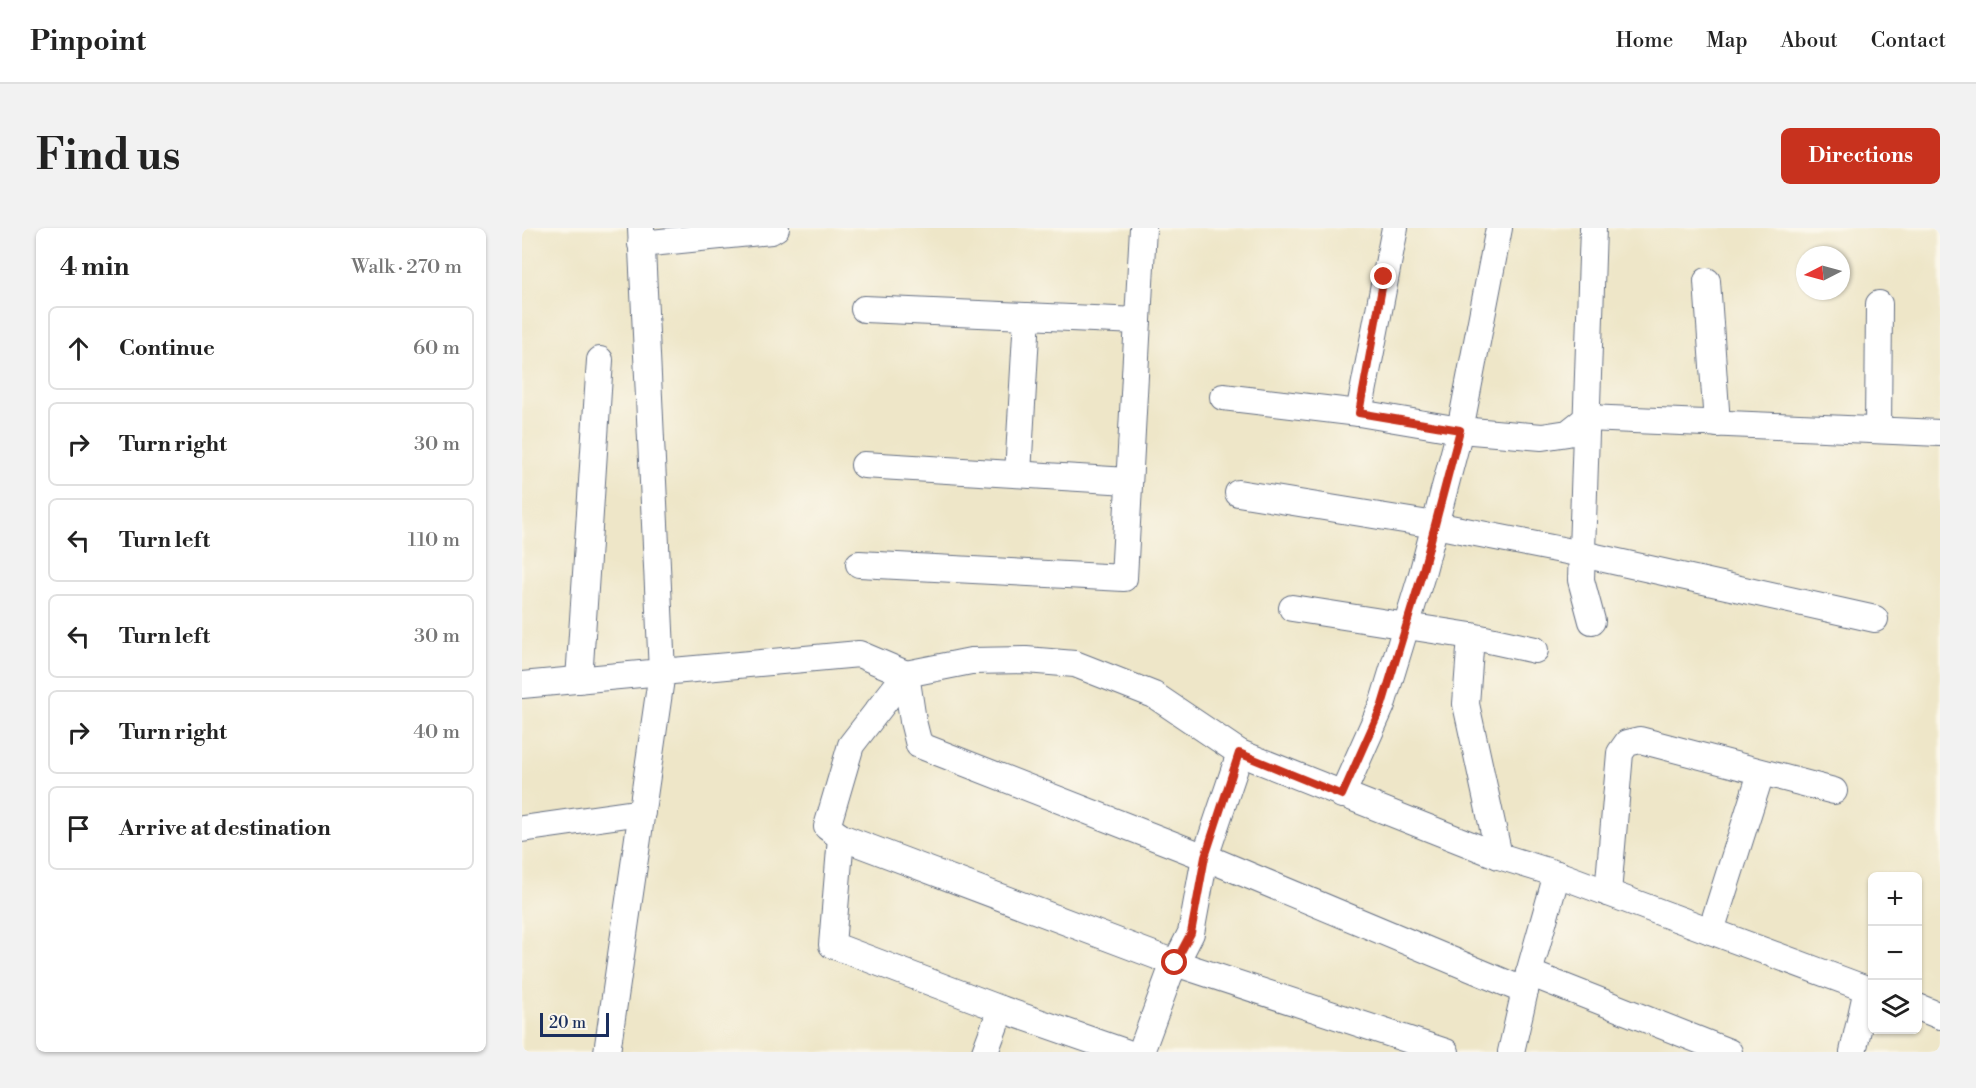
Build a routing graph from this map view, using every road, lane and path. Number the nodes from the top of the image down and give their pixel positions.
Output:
1 (776, 228) edge
2 (1143, 228) edge
3 (1395, 228) edge
4 (1499, 228) edge
5 (1593, 228) edge
6 (641, 236) edge
7 (1707, 281) dead end
8 (1879, 304) dead end
9 (864, 309) dead end
10 (1027, 316) junction
11 (1138, 321) junction
12 (600, 360) dead end
13 (1223, 397) dead end
14 (1359, 413) junction
15 (1587, 418) junction
16 (1718, 424) junction
17 (1460, 430) junction
18 (1878, 430) junction
19 (1940, 433) edge
20 (864, 465) dead end
21 (1018, 474) junction
22 (1128, 481) junction
23 (1238, 493) dead end
24 (1435, 525) junction
25 (1582, 554) junction
26 (859, 564) dead end
27 (1292, 608) dead end
28 (1875, 619) dead end
29 (1592, 621) dead end
30 (1406, 625) junction
31 (1472, 636) junction
32 (1535, 650) dead end
33 (662, 672) junction
34 (906, 674) junction
35 (579, 680) junction
36 (522, 685) edge
37 (1239, 753) junction
38 (1761, 773) junction
39 (1834, 791) dead end
40 (1342, 795) junction
41 (642, 812) junction
42 (522, 829) edge
43 (841, 837) junction
44 (1499, 856) junction
45 (1205, 857) junction
46 (1557, 874) junction
47 (1608, 893) junction
48 (1711, 931) junction
49 (1175, 963) junction
50 (1527, 982) junction
51 (1868, 989) edge
52 (1868, 997) edge
53 (1001, 1009) junction
54 (1922, 1009) edge
55 (1940, 1016) edge
56 (1097, 1047) edge
57 (607, 1052) edge
58 (985, 1052) edge
59 (1125, 1052) edge
60 (1142, 1052) edge
61 (1446, 1052) edge
62 (1511, 1052) edge
63 (1729, 1052) edge
64 (1853, 1052) edge

1 - 6 street
2 - 11 street
3 - 14 street
4 - 17 street
5 - 15 street
6 - 33 street
7 - 16 street
8 - 18 street
9 - 10 street
10 - 11 street
10 - 21 street
11 - 22 street
12 - 35 street
13 - 14 street
14 - 17 street
15 - 16 street
15 - 17 street
15 - 25 street
16 - 18 street
17 - 24 street
18 - 19 street
20 - 21 street
21 - 22 street
22 - 26 street
23 - 24 street
24 - 25 street
24 - 30 street
25 - 28 street
25 - 29 street
27 - 30 street
30 - 31 street
30 - 40 street
31 - 32 street
31 - 44 street
33 - 34 street
33 - 35 street
33 - 41 street
34 - 37 street
34 - 43 street
34 - 45 street
35 - 36 street
37 - 40 street
37 - 45 street
38 - 39 street
38 - 47 street
38 - 48 street
40 - 44 street
41 - 42 street
41 - 57 street
43 - 49 street
43 - 53 street
44 - 46 street
45 - 49 street
45 - 50 street
46 - 47 street
46 - 50 street
47 - 48 street
48 - 51 street
49 - 60 street
49 - 61 street
50 - 62 street
50 - 63 street
52 - 64 street
53 - 56 street
53 - 58 street
54 - 55 street
56 - 59 street

